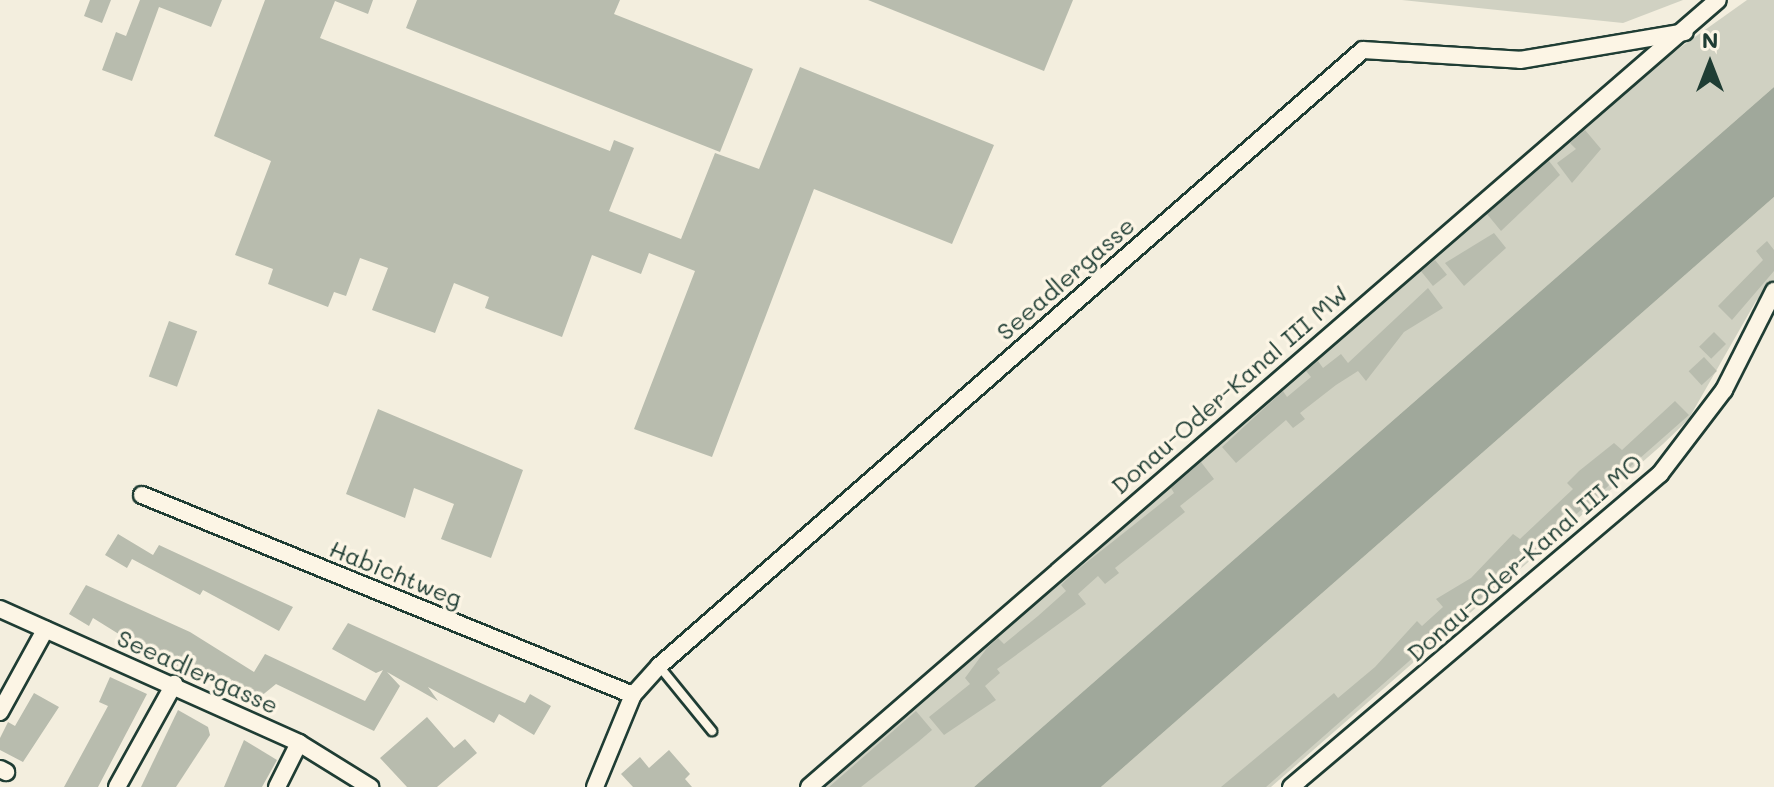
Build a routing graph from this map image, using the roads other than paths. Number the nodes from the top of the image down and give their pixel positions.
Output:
1 (1718, 0) edge
2 (1685, 32) junction
3 (1774, 291) edge
4 (142, 495) dead end
5 (0, 609) edge
6 (45, 630) junction
7 (659, 666) junction
8 (174, 684) junction
9 (633, 695) junction
10 (0, 712) edge
11 (712, 731) dead end
12 (299, 743) junction
13 (117, 787) edge
14 (277, 787) edge
15 (370, 787) edge
16 (595, 787) edge
17 (809, 787) edge
18 (1291, 787) edge

1 - 2 street, Donau-Oder-Kanal III MW
2 - 7 street, Seeadlergasse
2 - 17 street, Donau-Oder-Kanal III MW
3 - 18 street, Donau-Oder-Kanal III MO
4 - 9 street, Habichtweg
5 - 6 street, Seeadlergasse
6 - 8 street, Seeadlergasse
6 - 10 street
7 - 9 street, Seeadlergasse
7 - 11 lane
8 - 12 street, Seeadlergasse
8 - 13 street
9 - 16 street, Seeadlergasse
12 - 14 street
12 - 15 street, Seeadlergasse

